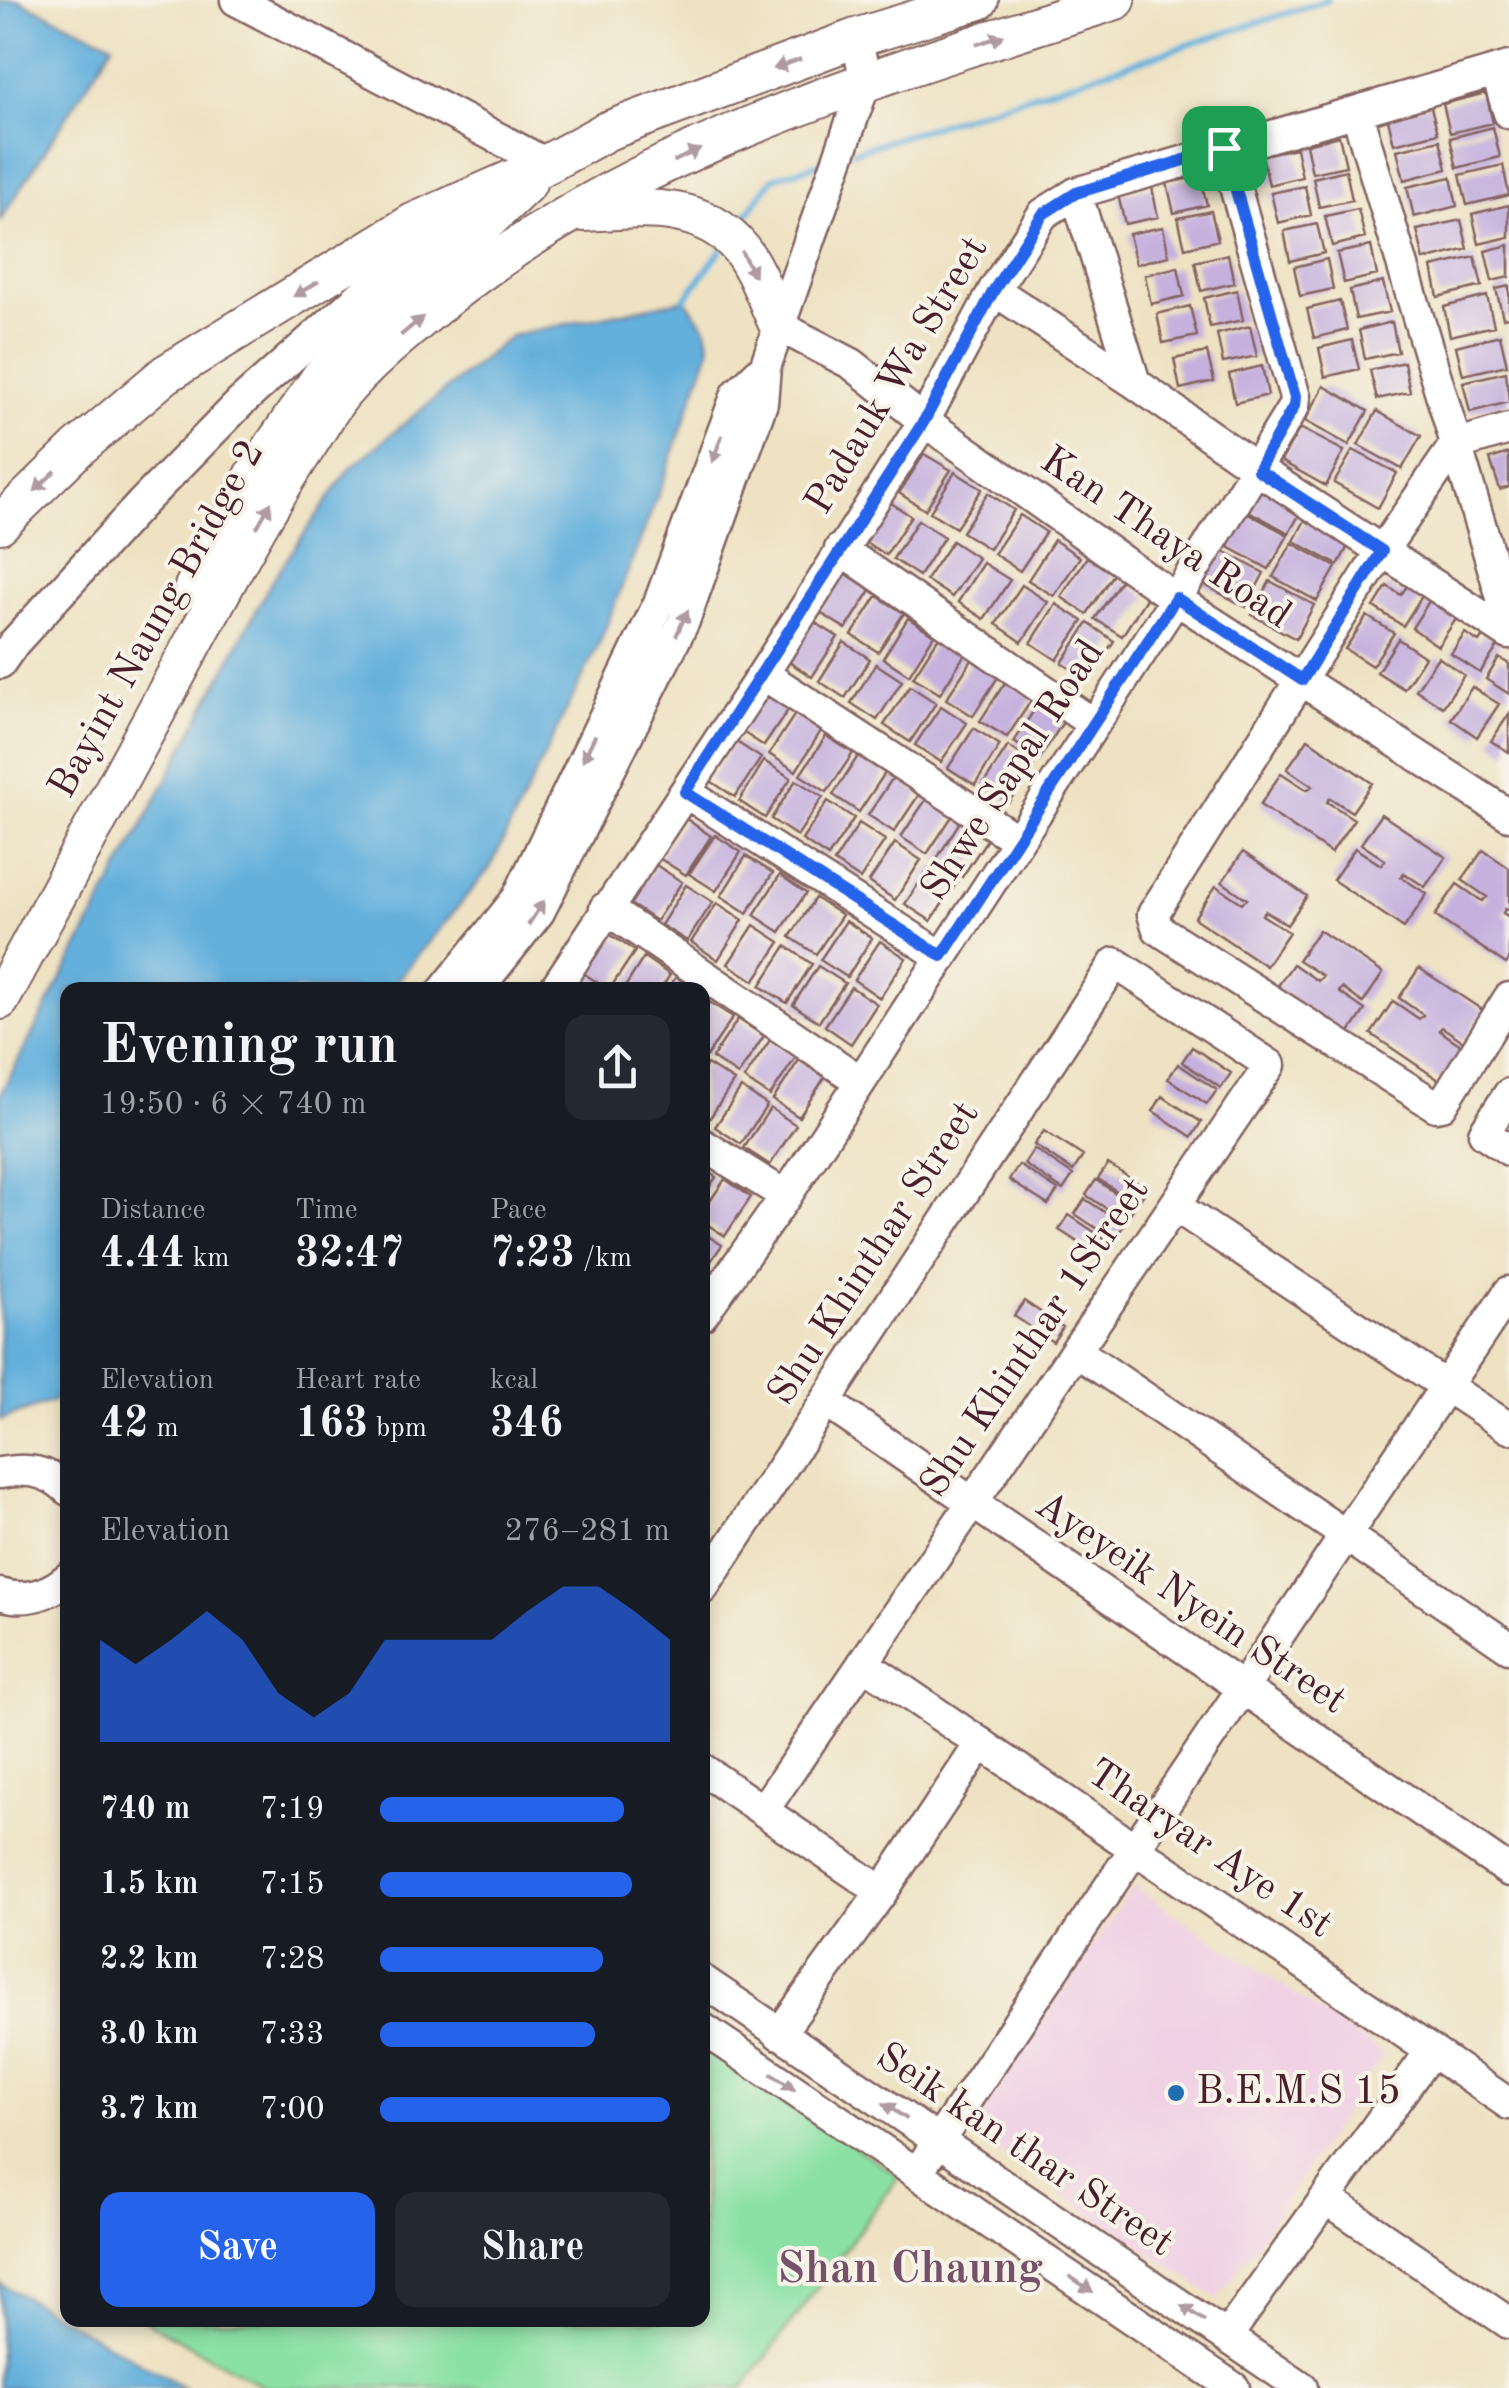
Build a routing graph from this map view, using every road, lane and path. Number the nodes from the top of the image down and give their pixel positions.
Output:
1 (236, 0) edge
2 (978, 0) edge
3 (1116, 0) edge
4 (856, 38) junction
5 (1502, 69) edge
6 (866, 80) junction
7 (1357, 114) junction
8 (1509, 114) edge
9 (1224, 148) junction
10 (547, 164) junction
11 (1076, 193) junction
12 (568, 214) junction
13 (994, 290) junction
14 (779, 326) junction
15 (765, 368) junction
16 (1135, 382) junction
17 (332, 385) junction
18 (924, 421) junction
19 (1509, 429) edge
20 (1455, 445) junction
21 (1258, 470) junction
22 (0, 524) edge
23 (840, 550) junction
24 (1382, 551) junction
25 (1176, 598) junction
26 (1509, 621) edge
27 (1509, 634) edge
28 (0, 664) edge
29 (763, 674) junction
30 (1302, 680) junction
31 (1092, 723) junction
32 (685, 792) junction
33 (1509, 815) edge
34 (1016, 839) junction
35 (606, 908) junction
36 (0, 946) edge
37 (942, 956) junction
38 (1115, 963) joint
39 (450, 982) edge
40 (483, 982) edge
41 (559, 982) edge
42 (1509, 998) edge
43 (0, 1000) edge
44 (860, 1080) junction
45 (1509, 1094) edge
46 (710, 1149) edge
47 (1509, 1150) edge
48 (786, 1196) junction
49 (1175, 1206) junction
50 (1509, 1292) edge
51 (710, 1304) edge
52 (1076, 1351) junction
53 (1447, 1384) junction
54 (826, 1402) junction
55 (1509, 1428) edge
56 (60, 1461) edge
57 (31, 1470) junction
58 (0, 1474) edge
59 (60, 1482) edge
60 (972, 1503) junction
61 (1346, 1535) junction
62 (710, 1576) edge
63 (60, 1589) edge
64 (0, 1594) edge
65 (1509, 1647) edge
66 (863, 1663) junction
67 (1243, 1688) junction
68 (981, 1743) junction
69 (710, 1774) edge
70 (764, 1809) junction
71 (1135, 1848) junction
72 (1509, 1871) edge
73 (882, 1892) junction
74 (710, 1986) edge
75 (710, 2033) edge
76 (779, 2034) junction
77 (1431, 2050) junction
78 (1509, 2104) edge
79 (939, 2141) junction
80 (917, 2173) junction
81 (1328, 2199) junction
82 (1509, 2323) edge
83 (1227, 2336) junction
84 (1234, 2388) edge
85 (1302, 2388) edge

1 - 10 street
2 - 4 main road
6 -> 3 main road
4 - 6 street
4 -> 10 main road
5 - 7 street, Padauk Wa Street
5 - 8 street
12 -> 6 main road
6 - 14 street
7 - 9 street, Padauk Wa Street
7 - 20 street
9 - 11 street, Padauk Wa Street
9 - 21 street, Shwe Sapal Road
10 - 17 main road
10 -> 22 main road
10 - 28 street
11 - 13 street, Padauk Wa Street
11 - 16 street
12 -> 14 main road
17 -> 12 main road
13 - 16 street
13 - 18 street, Padauk Wa Street
14 - 15 street
14 - 18 street, Kan Thaya Road
15 -> 39 street
40 -> 15 street
16 - 21 street
17 - 36 main road, Bayint Naung Bridge 2
43 -> 17 main road, Bayint Naung Bridge 2
18 - 23 street, Padauk Wa Street
18 - 25 street, Kan Thaya Road
19 - 20 street
20 - 24 street
20 - 26 street
21 - 24 street
21 - 25 street, Shwe Sapal Road
23 - 29 street, Padauk Wa Street
23 - 31 street
24 - 27 street
24 - 30 street
25 - 30 street, Kan Thaya Road
25 - 31 street, Shwe Sapal Road
29 - 32 street, Padauk Wa Street
29 - 34 street
30 - 33 street, Kan Thaya Road
30 - 42 street
31 - 34 street, Shwe Sapal Road
32 - 35 street, Padauk Wa Street
32 - 37 street
34 - 37 street, Shwe Sapal Road
35 - 41 street, Padauk Wa Street
35 - 44 street
37 - 44 street, Shwe Sapal Road
38 - 49 street, Shu Khinthar 1Street
38 - 54 street, Shu Khinthar Street
44 - 48 street, Shwe Sapal Road
45 - 47 street
46 - 48 street
48 - 51 street, Shwe Sapal Road
49 - 52 street, Shu Khinthar 1Street
49 - 53 street
50 - 53 street
52 - 60 street, Shu Khinthar 1Street
52 - 61 street
53 - 55 street
53 - 61 street
54 - 60 street, Ayeyeik Nyein Street
54 - 62 street, Shu Khinthar Street
56 - 57 street
57 - 58 street
57 - 59 street
60 - 66 street, Shu Khinthar 1Street
60 - 67 street, Ayeyeik Nyein Street
61 - 65 street
61 - 67 street
63 - 64 street
66 - 68 street, Tharyar Aye 1st
66 - 70 street, Shu Khinthar 1Street
67 - 71 street
67 - 72 street, Ayeyeik Nyein Street
68 - 71 street, Tharyar Aye 1st
68 - 73 street
69 - 70 street
70 - 73 street
71 - 77 street, Tharyar Aye 1st
71 - 79 street
73 - 76 street
74 - 76 street, Seik kan thar Street
75 -> 80 street, Seik kan thar Street
79 -> 76 street, Seik kan thar Street
77 - 78 street, Tharyar Aye 1st
77 - 81 street
79 - 80 street
83 -> 79 street, Seik kan thar Street
80 -> 84 street, Seik kan thar Street
81 - 82 street
81 - 83 street
83 - 85 street, Seik kan thar Street

